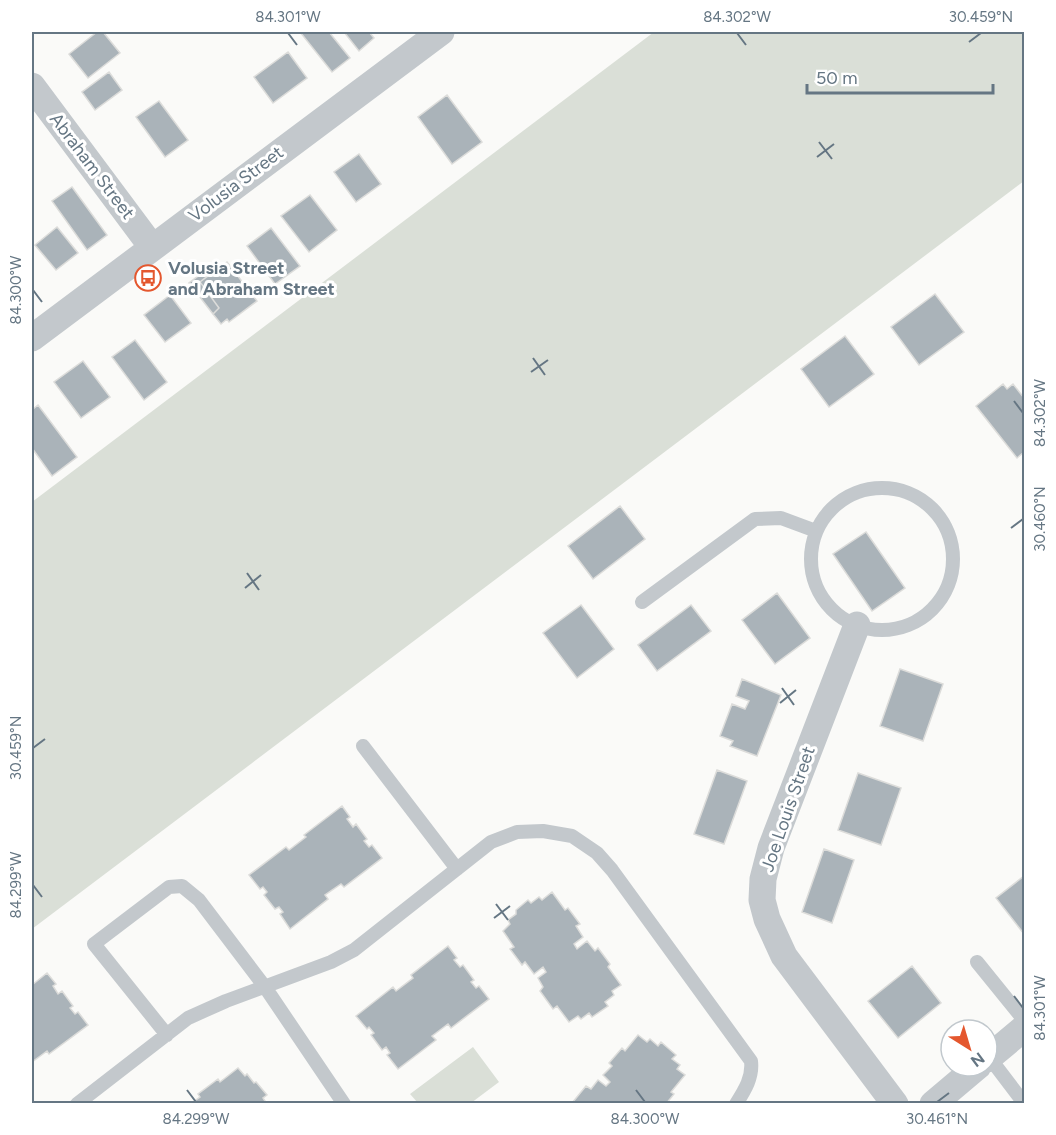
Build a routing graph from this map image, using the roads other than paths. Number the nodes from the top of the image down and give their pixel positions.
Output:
1 (425, 36) edge
2 (34, 96) edge
3 (152, 247) junction
4 (32, 338) edge
5 (816, 531) junction
6 (642, 602) dead end
7 (857, 625) junction
8 (363, 746) dead end
9 (457, 868) junction
10 (977, 962) dead end
11 (265, 987) junction
12 (1024, 1020) edge
13 (1024, 1028) edge
14 (167, 1035) junction
15 (999, 1049) edge
16 (999, 1076) edge
17 (964, 1078) edge
18 (1024, 1102) edge
19 (76, 1104) edge
20 (344, 1104) edge
21 (736, 1104) edge
22 (895, 1104) edge
23 (933, 1104) edge

1 - 3 street, Volusia Street
2 - 3 street, Abraham Street
3 - 4 street, Volusia Street
5 - 6 lane
5 - 7 lane
5 - 7 lane
7 - 22 street, Joe Louis Street
8 - 9 lane
9 - 11 lane
9 - 21 lane
10 - 12 lane
11 - 14 lane
11 - 14 lane
11 - 20 lane
13 - 15 street
14 - 19 lane
16 - 18 lane
17 - 23 street

